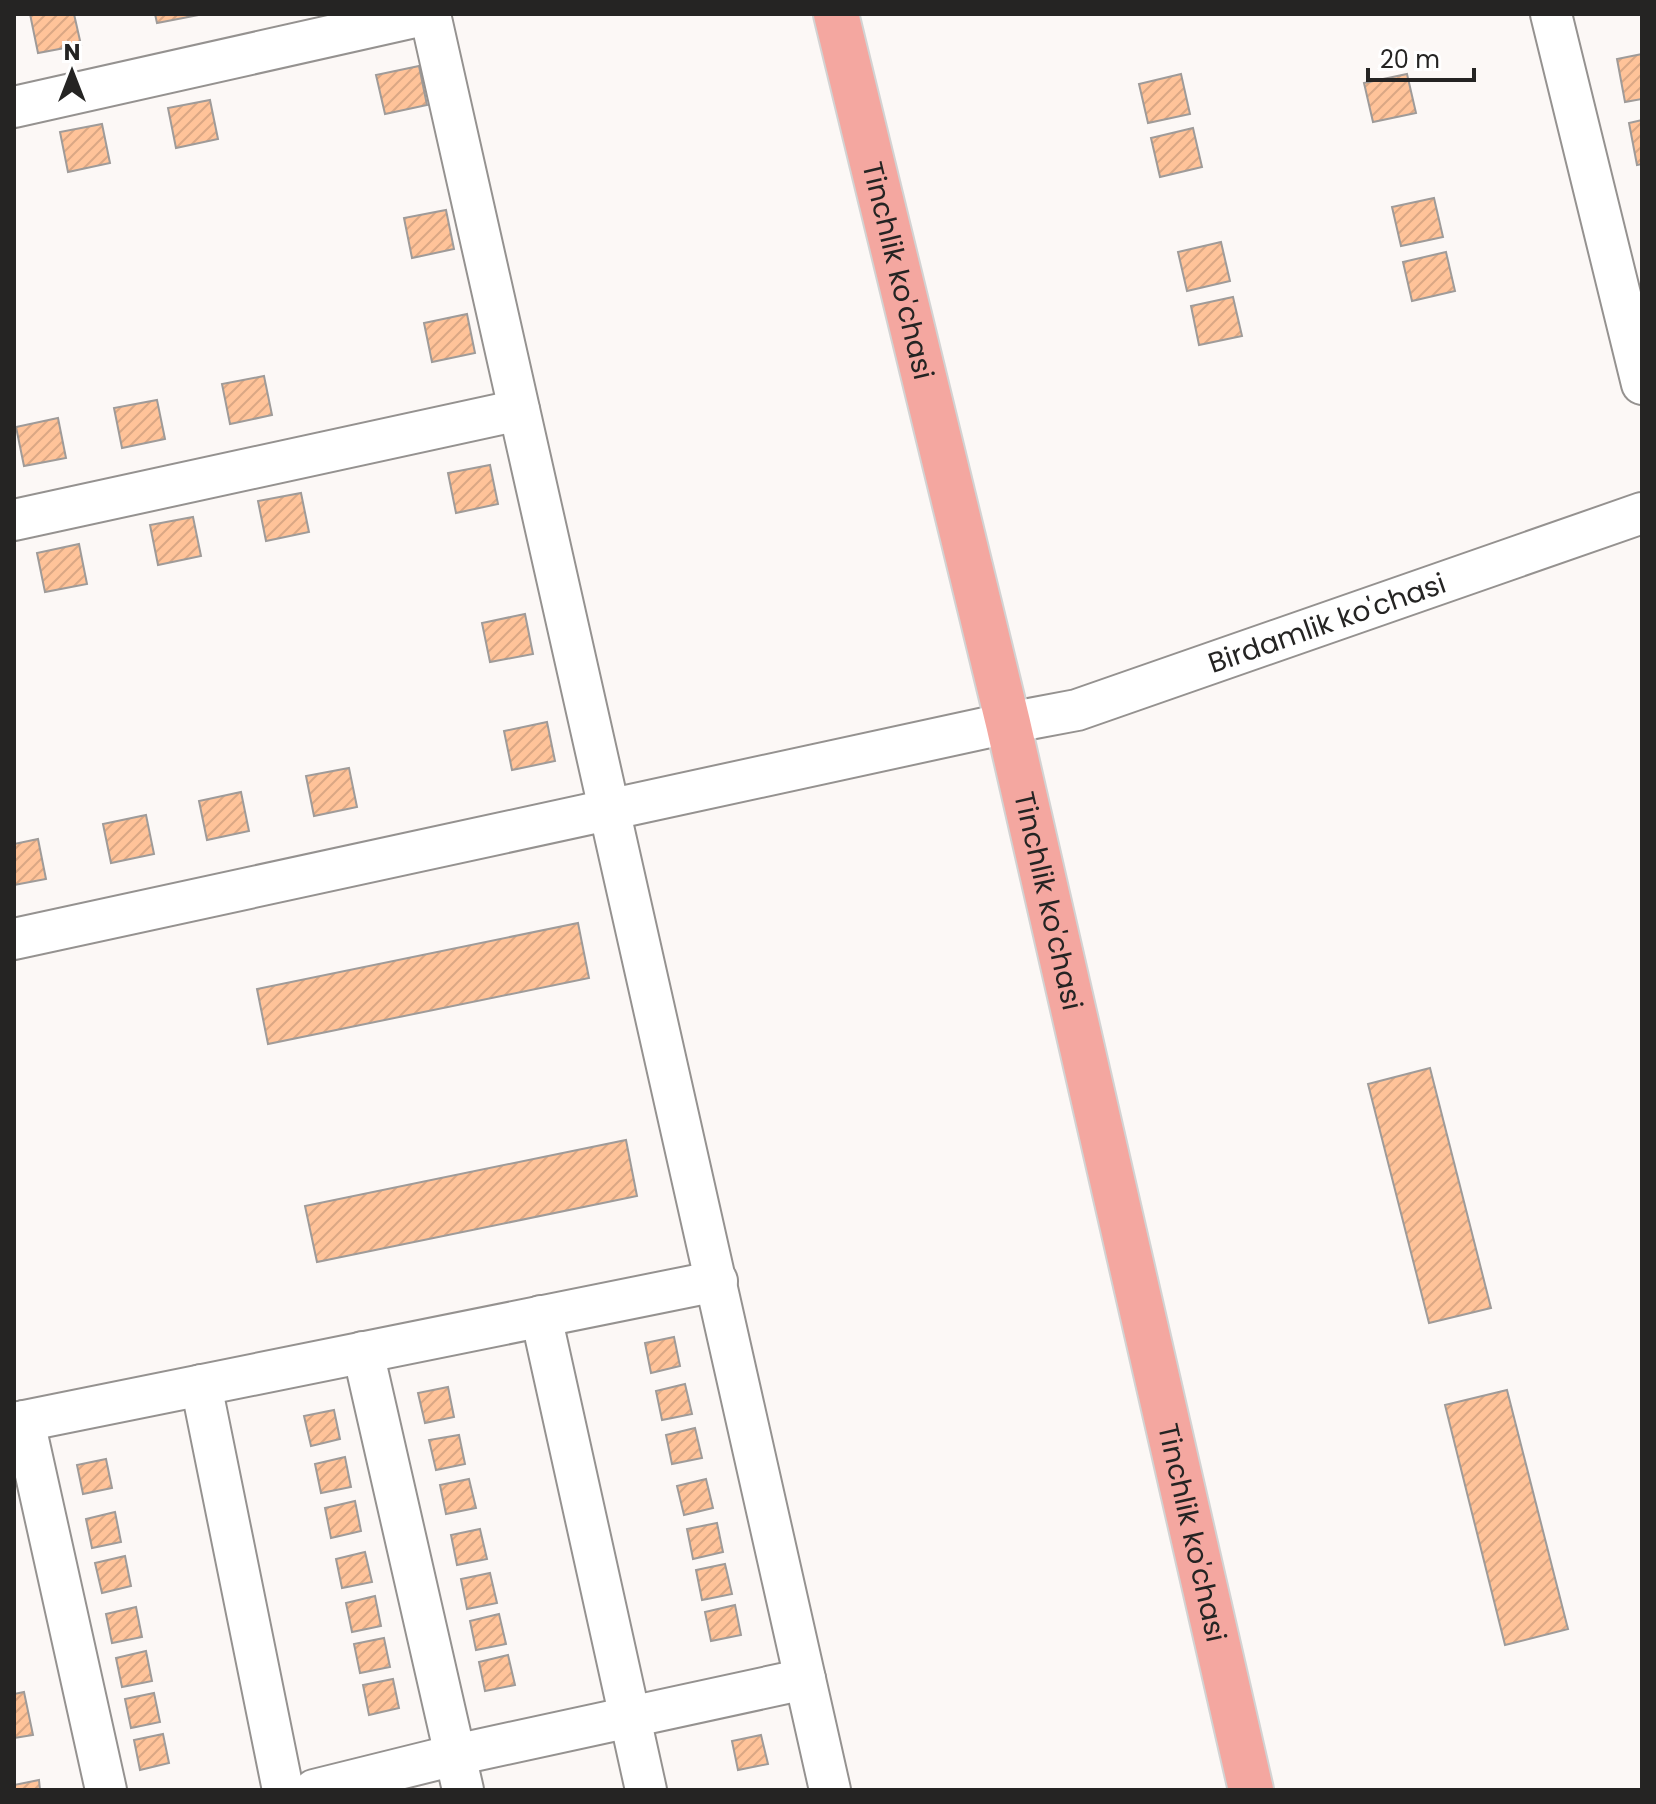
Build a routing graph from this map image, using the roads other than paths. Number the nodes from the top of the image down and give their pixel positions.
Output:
1 (429, 14) edge
2 (836, 14) edge
3 (1551, 14) edge
4 (14, 107) edge
5 (1642, 384) edge
6 (519, 410) junction
7 (1642, 513) edge
8 (14, 520) edge
9 (1008, 723) junction
10 (610, 810) junction
11 (14, 939) edge
12 (717, 1281) junction
13 (541, 1316) junction
14 (363, 1352) junction
15 (201, 1385) junction
16 (19, 1422) edge
17 (805, 1679) junction
18 (630, 1717) junction
19 (459, 1773) edge
20 (106, 1790) edge
21 (283, 1790) edge
22 (314, 1790) edge
23 (646, 1790) edge
24 (830, 1790) edge
25 (1251, 1790) edge

1 - 4 street
1 - 6 street
2 - 9 main road, Tinchlik ko'chasi
3 - 5 street
6 - 8 street
6 - 10 street
7 - 9 street, Birdamlik ko'chasi
9 - 10 street, Birdamlik ko'chasi
9 - 25 main road, Tinchlik ko'chasi
10 - 11 street, Birdamlik ko'chasi
10 - 12 street
12 - 13 street
12 - 17 street
13 - 14 street
13 - 18 street
14 - 15 street
14 - 19 street
15 - 16 street
15 - 21 street
16 - 20 street
17 - 18 street
17 - 24 street
18 - 19 street
18 - 23 street
19 - 22 street

